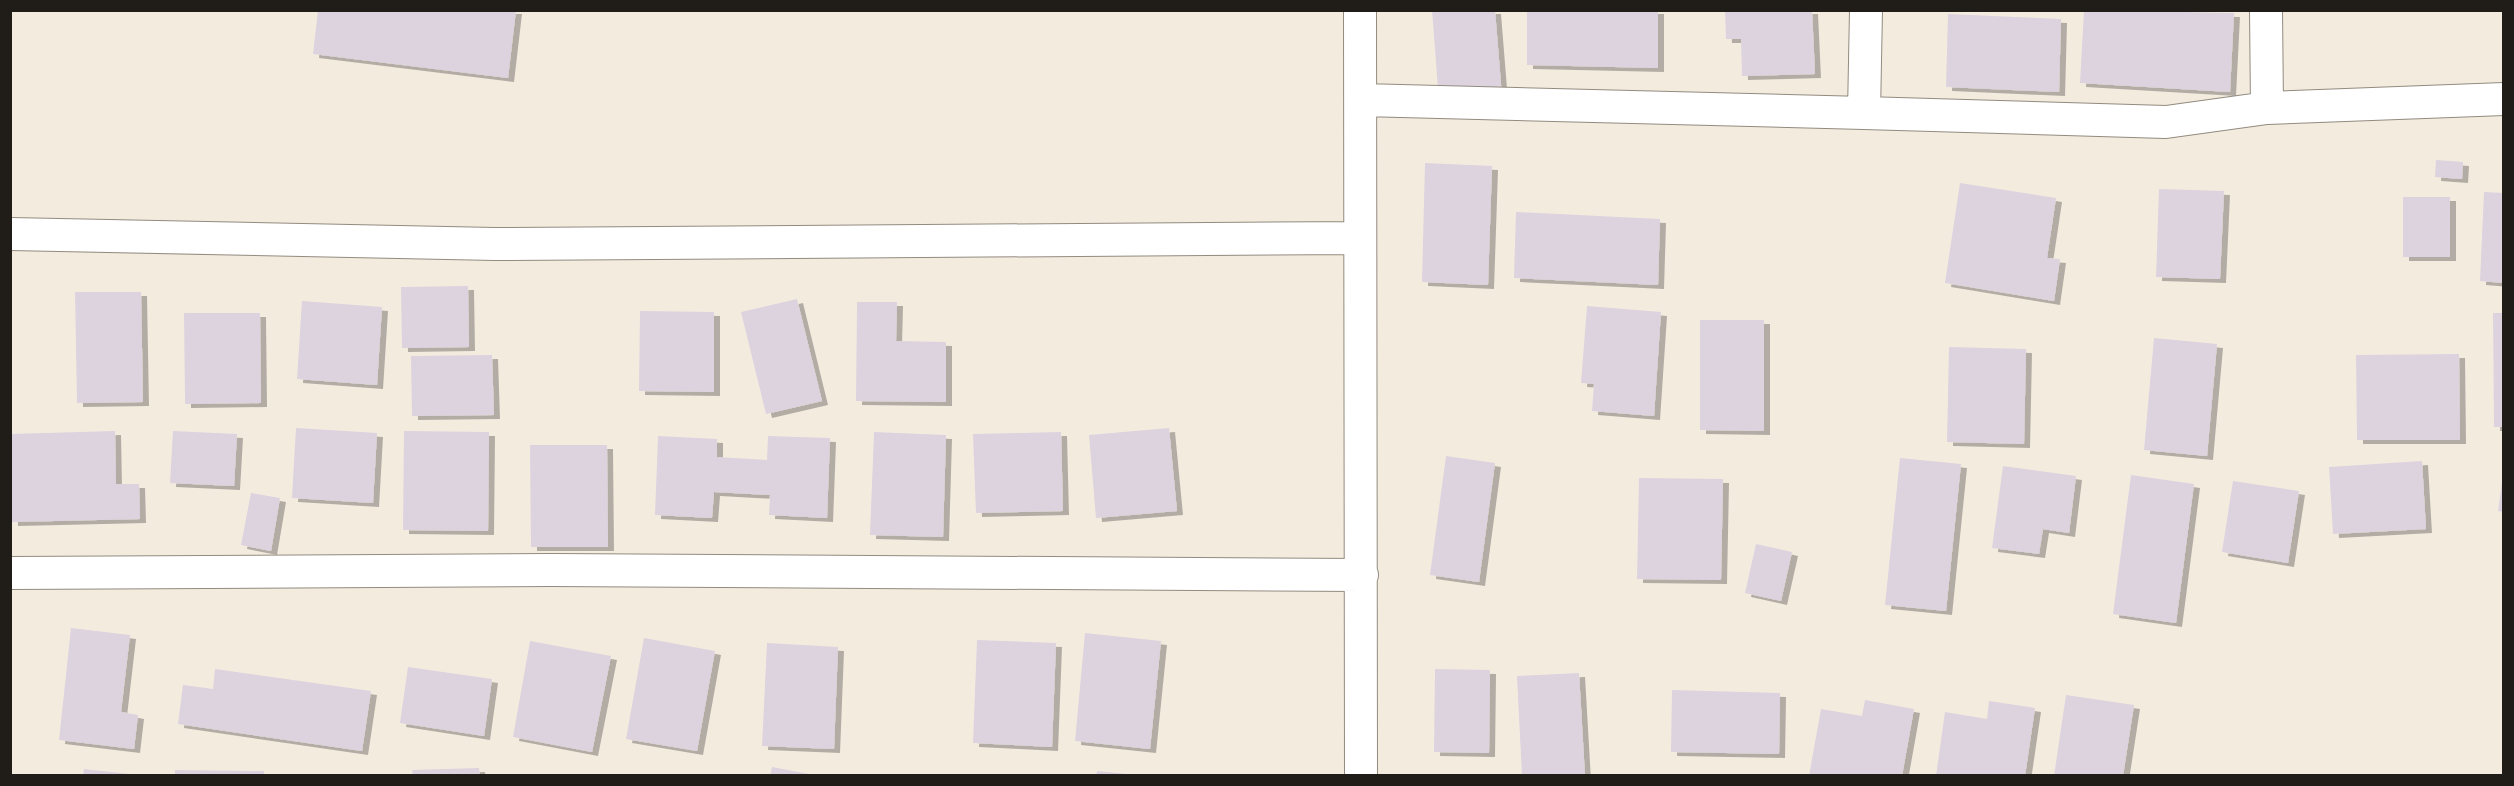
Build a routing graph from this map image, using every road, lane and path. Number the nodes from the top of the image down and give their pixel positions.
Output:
1 (1360, 10) edge
2 (1866, 10) edge
3 (2266, 10) edge
4 (2504, 99) edge
5 (1362, 100) junction
6 (2267, 108) junction
7 (1864, 113) junction
8 (10, 234) edge
9 (1360, 238) junction
10 (10, 573) edge
11 (1362, 575) junction
12 (1361, 776) edge

1 - 5 street
2 - 7 street
3 - 6 street
4 - 6 street
5 - 7 street
5 - 9 street
6 - 7 street
8 - 9 street
9 - 11 street
10 - 11 street
11 - 12 street

